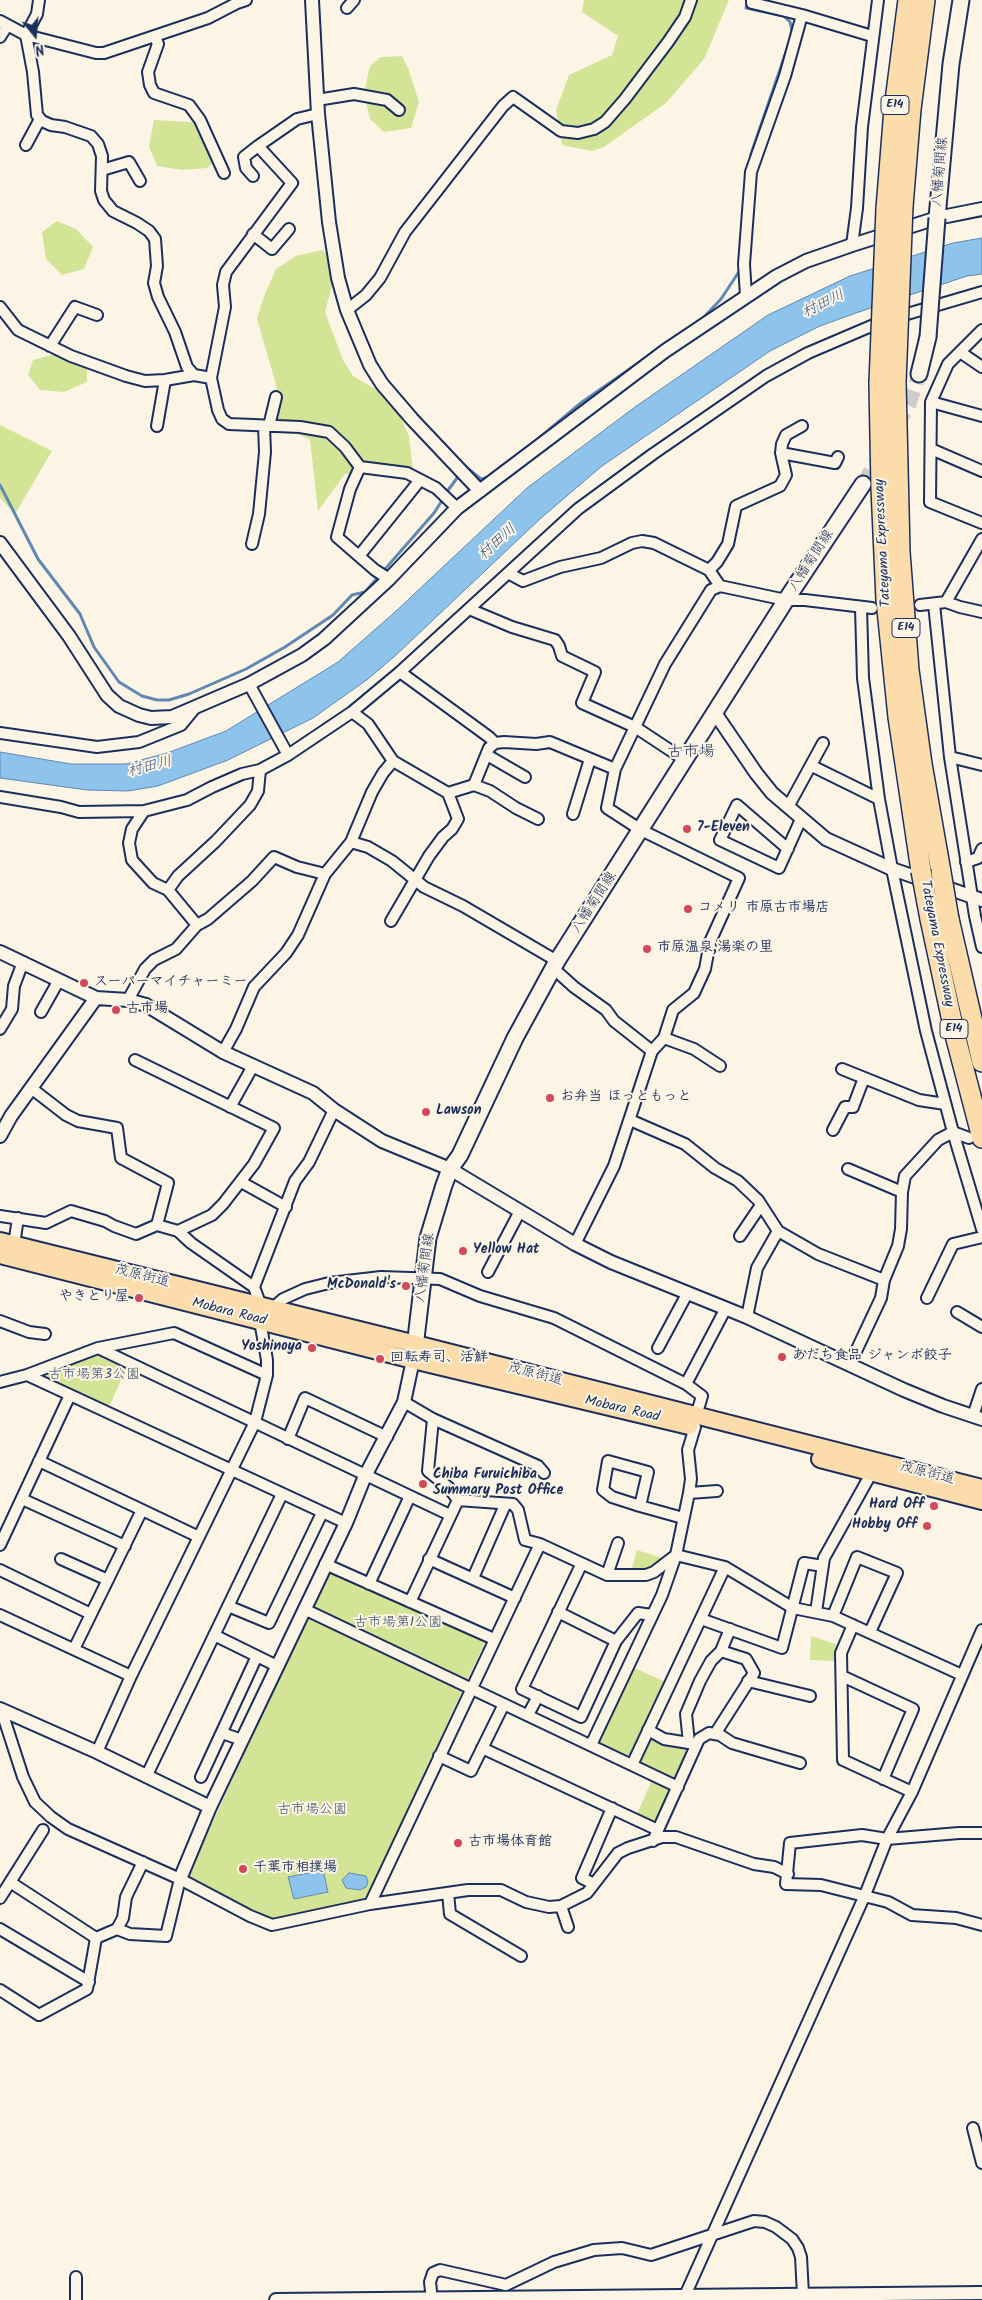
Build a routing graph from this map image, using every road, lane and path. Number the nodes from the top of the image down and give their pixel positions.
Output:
1 (39, 0) edge
2 (246, 0) edge
3 (312, 0) edge
4 (691, 0) edge
5 (752, 0) edge
6 (878, 0) edge
7 (908, 0) edge
8 (925, 0) edge
9 (961, 0) edge
10 (802, 15) junction
11 (3, 24) edge
12 (26, 35) junction
13 (872, 36) junction
14 (0, 37) edge
15 (155, 37) junction
16 (317, 100) junction
17 (399, 110) dead end
18 (318, 114) junction
19 (40, 119) junction
20 (26, 145) dead end
21 (258, 146) junction
22 (102, 170) junction
23 (224, 173) dead end
24 (253, 176) dead end
25 (140, 181) dead end
26 (894, 208) junction
27 (982, 209) edge
28 (937, 218) junction
29 (289, 229) dead end
30 (253, 234) junction
31 (852, 245) junction
32 (982, 292) edge
33 (746, 296) junction
34 (347, 310) junction
35 (1, 312) edge
36 (97, 315) dead end
37 (982, 330) edge
38 (50, 346) junction
39 (960, 352) junction
40 (982, 367) edge
41 (919, 374) tunnel mouth
42 (194, 375) junction
43 (211, 378) junction
44 (165, 380) junction
45 (888, 382) junction
46 (276, 397) dead end
47 (931, 402) junction
48 (982, 416) edge
49 (157, 426) dead end
50 (266, 426) junction
51 (802, 426) dead end
52 (931, 449) junction
53 (782, 453) junction
54 (838, 457) dead end
55 (360, 467) junction
56 (982, 471) edge
57 (420, 480) junction
58 (863, 484) tunnel mouth
59 (480, 491) junction
60 (457, 508) junction
61 (982, 523) edge
62 (982, 539) edge
63 (0, 542) edge
64 (252, 544) dead end
65 (359, 556) junction
66 (709, 570) junction
67 (508, 573) junction
68 (389, 579) junction
69 (720, 586) junction
70 (786, 600) junction
71 (946, 602) junction
72 (934, 604) junction
73 (920, 605) dead end
74 (470, 608) junction
75 (861, 608) junction
76 (872, 608) dead end
77 (982, 612) edge
78 (400, 672) junction
79 (249, 684) junction
80 (195, 708) junction
81 (352, 712) junction
82 (715, 713) junction
83 (635, 727) junction
84 (0, 733) edge
85 (495, 743) junction
86 (823, 743) dead end
87 (288, 755) junction
88 (487, 755) junction
89 (950, 757) junction
90 (590, 759) junction
91 (686, 760) junction
92 (393, 761) junction
93 (982, 765) edge
94 (812, 766) junction
95 (615, 769) junction
96 (260, 770) junction
97 (525, 777) dead end
98 (474, 785) junction
99 (448, 793) junction
100 (0, 797) edge
101 (879, 799) junction
102 (788, 807) junction
103 (144, 812) junction
104 (573, 814) dead end
105 (538, 819) dead end
106 (801, 819) junction
107 (641, 830) junction
108 (351, 842) junction
109 (788, 849) junction
110 (982, 849) edge
111 (966, 862) junction
112 (892, 869) junction
113 (326, 874) junction
114 (416, 880) junction
115 (168, 890) junction
116 (977, 898) edge
117 (391, 921) dead end
118 (197, 925) junction
119 (982, 947) edge
120 (0, 952) edge
121 (23, 962) junction
122 (555, 964) junction
123 (59, 980) junction
124 (96, 998) junction
125 (128, 1000) junction
126 (41, 1012) dead end
127 (0, 1029) edge
128 (664, 1038) junction
129 (224, 1052) junction
130 (652, 1052) junction
131 (135, 1060) dead end
132 (982, 1062) edge
133 (253, 1066) junction
134 (720, 1066) dead end
135 (842, 1069) dead end
136 (864, 1078) junction
137 (31, 1088) junction
138 (945, 1104) junction
139 (230, 1107) junction
140 (334, 1110) junction
141 (630, 1120) junction
142 (833, 1130) dead end
143 (952, 1132) junction
144 (0, 1136) edge
145 (976, 1138) edge
146 (450, 1169) junction
147 (848, 1169) dead end
148 (241, 1182) junction
149 (902, 1192) junction
150 (761, 1205) junction
151 (286, 1207) junction
152 (520, 1211) junction
153 (0, 1216) edge
154 (18, 1218) junction
155 (157, 1225) junction
156 (982, 1228) edge
157 (178, 1231) junction
158 (778, 1231) junction
159 (740, 1236) dead end
160 (982, 1237) edge
161 (7, 1243) edge
162 (575, 1244) junction
163 (0, 1255) edge
164 (488, 1272) dead end
165 (423, 1278) junction
166 (884, 1280) junction
167 (254, 1287) junction
168 (687, 1294) junction
169 (927, 1298) dead end
170 (726, 1308) junction
171 (264, 1312) junction
172 (957, 1312) dead end
173 (747, 1317) junction
174 (0, 1321) edge
175 (982, 1327) edge
176 (45, 1334) dead end
177 (98, 1348) junction
178 (658, 1348) dead end
179 (415, 1352) junction
180 (850, 1364) junction
181 (267, 1375) junction
182 (27, 1376) junction
183 (0, 1382) edge
184 (686, 1384) junction
185 (982, 1390) edge
186 (70, 1395) junction
187 (404, 1402) junction
188 (978, 1417) edge
189 (433, 1419) junction
190 (255, 1422) junction
191 (695, 1422) junction
192 (386, 1437) junction
193 (288, 1439) junction
194 (39, 1461) junction
195 (230, 1470) junction
196 (872, 1472) junction
197 (544, 1473) dead end
198 (365, 1476) junction
199 (982, 1488) edge
200 (717, 1491) dead end
201 (690, 1493) junction
202 (282, 1494) junction
203 (410, 1496) junction
204 (22, 1498) junction
205 (458, 1500) junction
206 (982, 1501) edge
207 (506, 1505) junction
208 (640, 1506) junction
209 (142, 1510) junction
210 (322, 1513) junction
211 (450, 1515) junction
212 (683, 1518) junction
213 (346, 1524) junction
214 (199, 1537) junction
215 (1, 1541) edge
216 (618, 1543) dead end
217 (540, 1544) junction
218 (125, 1546) junction
219 (676, 1555) junction
220 (429, 1558) junction
221 (60, 1559) dead end
222 (325, 1564) junction
223 (581, 1564) junction
224 (823, 1566) junction
225 (725, 1567) junction
226 (0, 1570) edge
227 (607, 1575) junction
228 (473, 1578) junction
229 (108, 1580) junction
230 (370, 1584) junction
231 (515, 1598) junction
232 (410, 1602) junction
233 (228, 1606) junction
234 (793, 1608) junction
235 (304, 1609) junction
236 (558, 1612) junction
237 (816, 1612) junction
238 (90, 1614) junction
239 (0, 1615) edge
240 (652, 1615) junction
241 (833, 1616) junction
242 (701, 1619) junction
243 (853, 1625) junction
244 (730, 1629) junction
245 (982, 1630) edge
246 (870, 1632) junction
247 (214, 1635) junction
248 (494, 1640) junction
249 (616, 1641) junction
250 (74, 1649) junction
251 (721, 1651) junction
252 (257, 1656) junction
253 (277, 1666) junction
254 (962, 1675) junction
255 (131, 1676) junction
256 (842, 1676) junction
257 (748, 1681) junction
258 (470, 1688) junction
259 (538, 1696) junction
260 (810, 1696) dead end
261 (504, 1704) junction
262 (1, 1709) edge
263 (528, 1715) junction
264 (648, 1730) junction
265 (222, 1732) junction
266 (715, 1734) junction
267 (242, 1740) junction
268 (693, 1743) junction
269 (591, 1745) junction
270 (482, 1748) junction
271 (97, 1752) junction
272 (439, 1756) junction
273 (800, 1762) dead end
274 (632, 1765) junction
275 (146, 1777) junction
276 (201, 1777) dead end
277 (883, 1779) junction
278 (678, 1787) junction
279 (912, 1792) junction
280 (210, 1807) junction
281 (612, 1808) junction
282 (43, 1830) dead end
283 (658, 1830) junction
284 (982, 1833) edge
285 (887, 1839) junction
286 (653, 1841) junction
287 (144, 1862) junction
288 (788, 1874) junction
289 (180, 1879) junction
290 (10, 1882) junction
291 (594, 1884) junction
292 (448, 1893) junction
293 (865, 1895) junction
294 (0, 1898) edge
295 (370, 1904) junction
296 (561, 1906) junction
297 (982, 1924) edge
298 (568, 1927) dead end
299 (0, 1929) edge
300 (117, 1929) junction
301 (96, 1938) junction
302 (521, 1956) dead end
303 (89, 1982) junction
304 (0, 1990) edge
305 (974, 2128) dead end
306 (982, 2162) edge
307 (711, 2237) junction
308 (76, 2277) dead end
309 (982, 2293) edge
310 (803, 2294) junction
311 (683, 2298) edge
312 (432, 2299) edge
313 (76, 2300) edge
314 (276, 2300) edge

1 - 12 street
2 - 15 street
3 - 16 street
4 - 34 street
5 - 10 street
6 - 13 street
7 - 26 highway, Tateyama Expressway / E14
8 - 26 highway, Tateyama Expressway / E14
9 - 28 main road, 八幡菊間線
10 - 13 street
10 - 33 street
11 - 12 street
11 - 14 street
12 - 15 street
12 - 19 street
13 - 31 street
15 - 23 street
16 - 17 street
16 - 18 street
18 - 21 street
18 - 34 street
19 - 20 street
19 - 22 street
21 - 24 street
21 - 30 street
22 - 25 street
22 - 42 street
26 - 45 highway, Tateyama Expressway / E14, bridge
27 - 28 street
28 - 31 street
28 - 41 main road, 八幡菊間線, bridge
29 - 30 street
30 - 43 street
31 - 33 street
32 - 67 street
33 - 59 street
34 - 59 street
35 - 38 street
36 - 38 street
37 - 39 street
38 - 44 street
39 - 40 street
39 - 47 street
42 - 43 street
42 - 44 street
43 - 50 street
44 - 49 street
45 - 132 highway, Tateyama Expressway / E14, bridge
45 - 145 highway, Tateyama Expressway / E14, bridge
46 - 50 street
47 - 48 street
47 - 52 street
50 - 55 street
50 - 64 street
51 - 53 street
52 - 56 street
52 - 61 street
53 - 54 street
53 - 66 street
55 - 57 street
55 - 65 street
57 - 60 street
57 - 65 street
58 - 70 main road, 八幡菊間線
59 - 60 street
60 - 68 street
62 - 71 street
63 - 80 street
65 - 68 street
66 - 67 street
66 - 69 street
67 - 74 street
68 - 79 street
69 - 70 street
69 - 83 street
70 - 75 street
70 - 82 main road, 八幡菊間線
71 - 72 street
71 - 77 street
72 - 73 street
72 - 89 street
74 - 78 street
74 - 83 street
75 - 76 street
75 - 101 street
78 - 81 street
78 - 85 street
79 - 80 street
79 - 87 street
80 - 84 street
81 - 87 street
81 - 92 street
82 - 91 main road, 八幡菊間線
82 - 102 street
83 - 91 street
83 - 95 street
85 - 88 street
85 - 90 street
86 - 94 street
87 - 96 street
88 - 97 street
88 - 98 street
89 - 93 street
89 - 111 street
90 - 95 street
90 - 104 street
91 - 107 main road, 八幡菊間線
92 - 99 street
92 - 108 street
94 - 101 street
94 - 102 street
95 - 107 street
96 - 103 street
96 - 115 street
98 - 99 street
98 - 105 street
99 - 114 street
100 - 103 street
101 - 112 street
102 - 106 street
103 - 115 street
106 - 109 street
106 - 112 street
107 - 122 main road, 八幡菊間線
107 - 128 street
108 - 113 street
108 - 114 street
109 - 109 street
110 - 111 street
111 - 116 street
112 - 116 street
112 - 138 street
113 - 118 street
113 - 129 street
114 - 117 street
114 - 122 street
115 - 118 street
116 - 119 street
118 - 125 street
120 - 121 street
121 - 123 street
121 - 127 street
122 - 130 street
122 - 146 main road, 八幡菊間線
123 - 124 street
123 - 126 street
124 - 125 street
124 - 137 street
125 - 129 street
128 - 130 street
128 - 134 street
129 - 133 street
130 - 141 street
131 - 139 street
133 - 139 street
133 - 140 street
135 - 136 street
136 - 138 street
136 - 142 street
137 - 144 street
137 - 155 street
138 - 143 street
139 - 148 street
140 - 146 street
140 - 151 street
141 - 150 street
141 - 162 street
143 - 145 street
143 - 149 street
143 - 156 street
146 - 152 street
146 - 165 main road, 八幡菊間線
147 - 149 street
148 - 151 street
148 - 157 street
149 - 166 street
150 - 158 street
150 - 159 street
151 - 167 street
152 - 162 street
152 - 164 street
153 - 154 street
154 - 155 street
154 - 161 street
155 - 157 street
157 - 167 street
158 - 166 street
158 - 173 street
160 - 169 street
161 - 171 main road, 茂原街道
162 - 168 street
163 - 171 main road, Mobara Road
165 - 171 street
165 - 179 main road, 八幡菊間線
165 - 184 street
166 - 180 street
167 - 171 street
168 - 170 street
168 - 178 street
170 - 173 street
170 - 184 street
171 - 179 main road, Mobara Road
171 - 181 street
172 - 175 street
173 - 180 street
174 - 176 street
177 - 181 street
177 - 182 street
177 - 190 street
179 - 187 street
179 - 191 main road, Mobara Road
180 - 188 street
181 - 190 street
182 - 183 street
182 - 186 street
184 - 191 street
185 - 188 street
186 - 194 street
186 - 195 street
187 - 189 street
187 - 192 street
189 - 197 street
189 - 205 street
190 - 193 street
190 - 195 street
191 - 196 main road, Mobara Road
191 - 199 main road, 茂原街道
191 - 201 street
192 - 193 street
192 - 198 street
193 - 198 street
194 - 204 street
194 - 209 street
195 - 202 street
195 - 214 street
196 - 206 main road, Mobara Road
196 - 224 street
198 - 203 street
198 - 213 street
200 - 201 street
201 - 212 street
202 - 210 street
202 - 233 street
203 - 211 street
203 - 230 street
204 - 215 street
204 - 218 street
205 - 207 street
205 - 211 street
207 - 217 street
207 - 228 street
208 - 208 street
208 - 212 street
209 - 214 street
209 - 218 street
210 - 213 street
210 - 233 street
211 - 220 street
212 - 219 street
213 - 222 street
214 - 255 street
216 - 227 street
217 - 223 street
217 - 231 street
218 - 229 street
219 - 225 street
219 - 227 street
219 - 240 street
220 - 228 street
220 - 232 street
221 - 229 street
222 - 230 street
222 - 235 street
223 - 227 street
223 - 236 street
224 - 234 street
224 - 237 street
225 - 234 street
225 - 242 street
226 - 238 street
228 - 231 street
229 - 238 street
230 - 232 street
231 - 248 street
232 - 248 street
233 - 247 street
234 - 237 street
234 - 244 street
235 - 253 street
235 - 258 street
236 - 249 street
236 - 259 street
237 - 241 street
238 - 250 street
239 - 250 street
240 - 249 street
240 - 269 street
241 - 243 street
241 - 246 street
242 - 244 street
242 - 264 street
243 - 246 street
243 - 256 street
244 - 251 street
245 - 254 street
246 - 254 street
247 - 252 street
247 - 275 street
248 - 258 street
249 - 259 street
250 - 255 street
251 - 257 street
251 - 268 street
252 - 253 street
252 - 265 street
253 - 267 street
254 - 279 street
255 - 271 street
256 - 277 street
256 - 277 street
257 - 260 street
257 - 266 street
258 - 261 street
258 - 272 street
259 - 263 street
261 - 263 street
261 - 270 street
262 - 271 street
262 - 287 street
263 - 269 street
264 - 268 street
264 - 274 street
265 - 267 street
265 - 276 street
266 - 268 street
266 - 273 street
267 - 280 street
268 - 278 street
269 - 274 street
270 - 272 street
270 - 281 street
271 - 275 street
272 - 295 street
274 - 278 street
275 - 280 street
277 - 279 street
278 - 283 street
279 - 285 street
280 - 289 street
281 - 283 street
281 - 291 street
282 - 290 street
283 - 286 street
284 - 285 street
285 - 288 street
285 - 293 street
286 - 288 street
286 - 291 street
287 - 289 street
287 - 300 street
288 - 293 street
289 - 295 street
289 - 300 street
290 - 294 street
290 - 301 street
291 - 296 street
292 - 295 street
292 - 296 street
292 - 302 street
293 - 297 street
293 - 307 street
296 - 298 street
299 - 303 street
300 - 301 street
301 - 303 street
303 - 304 street
305 - 306 street
307 - 310 street
307 - 311 street
307 - 312 street
308 - 313 street
309 - 310 street
310 - 311 street
311 - 312 street
312 - 314 street

